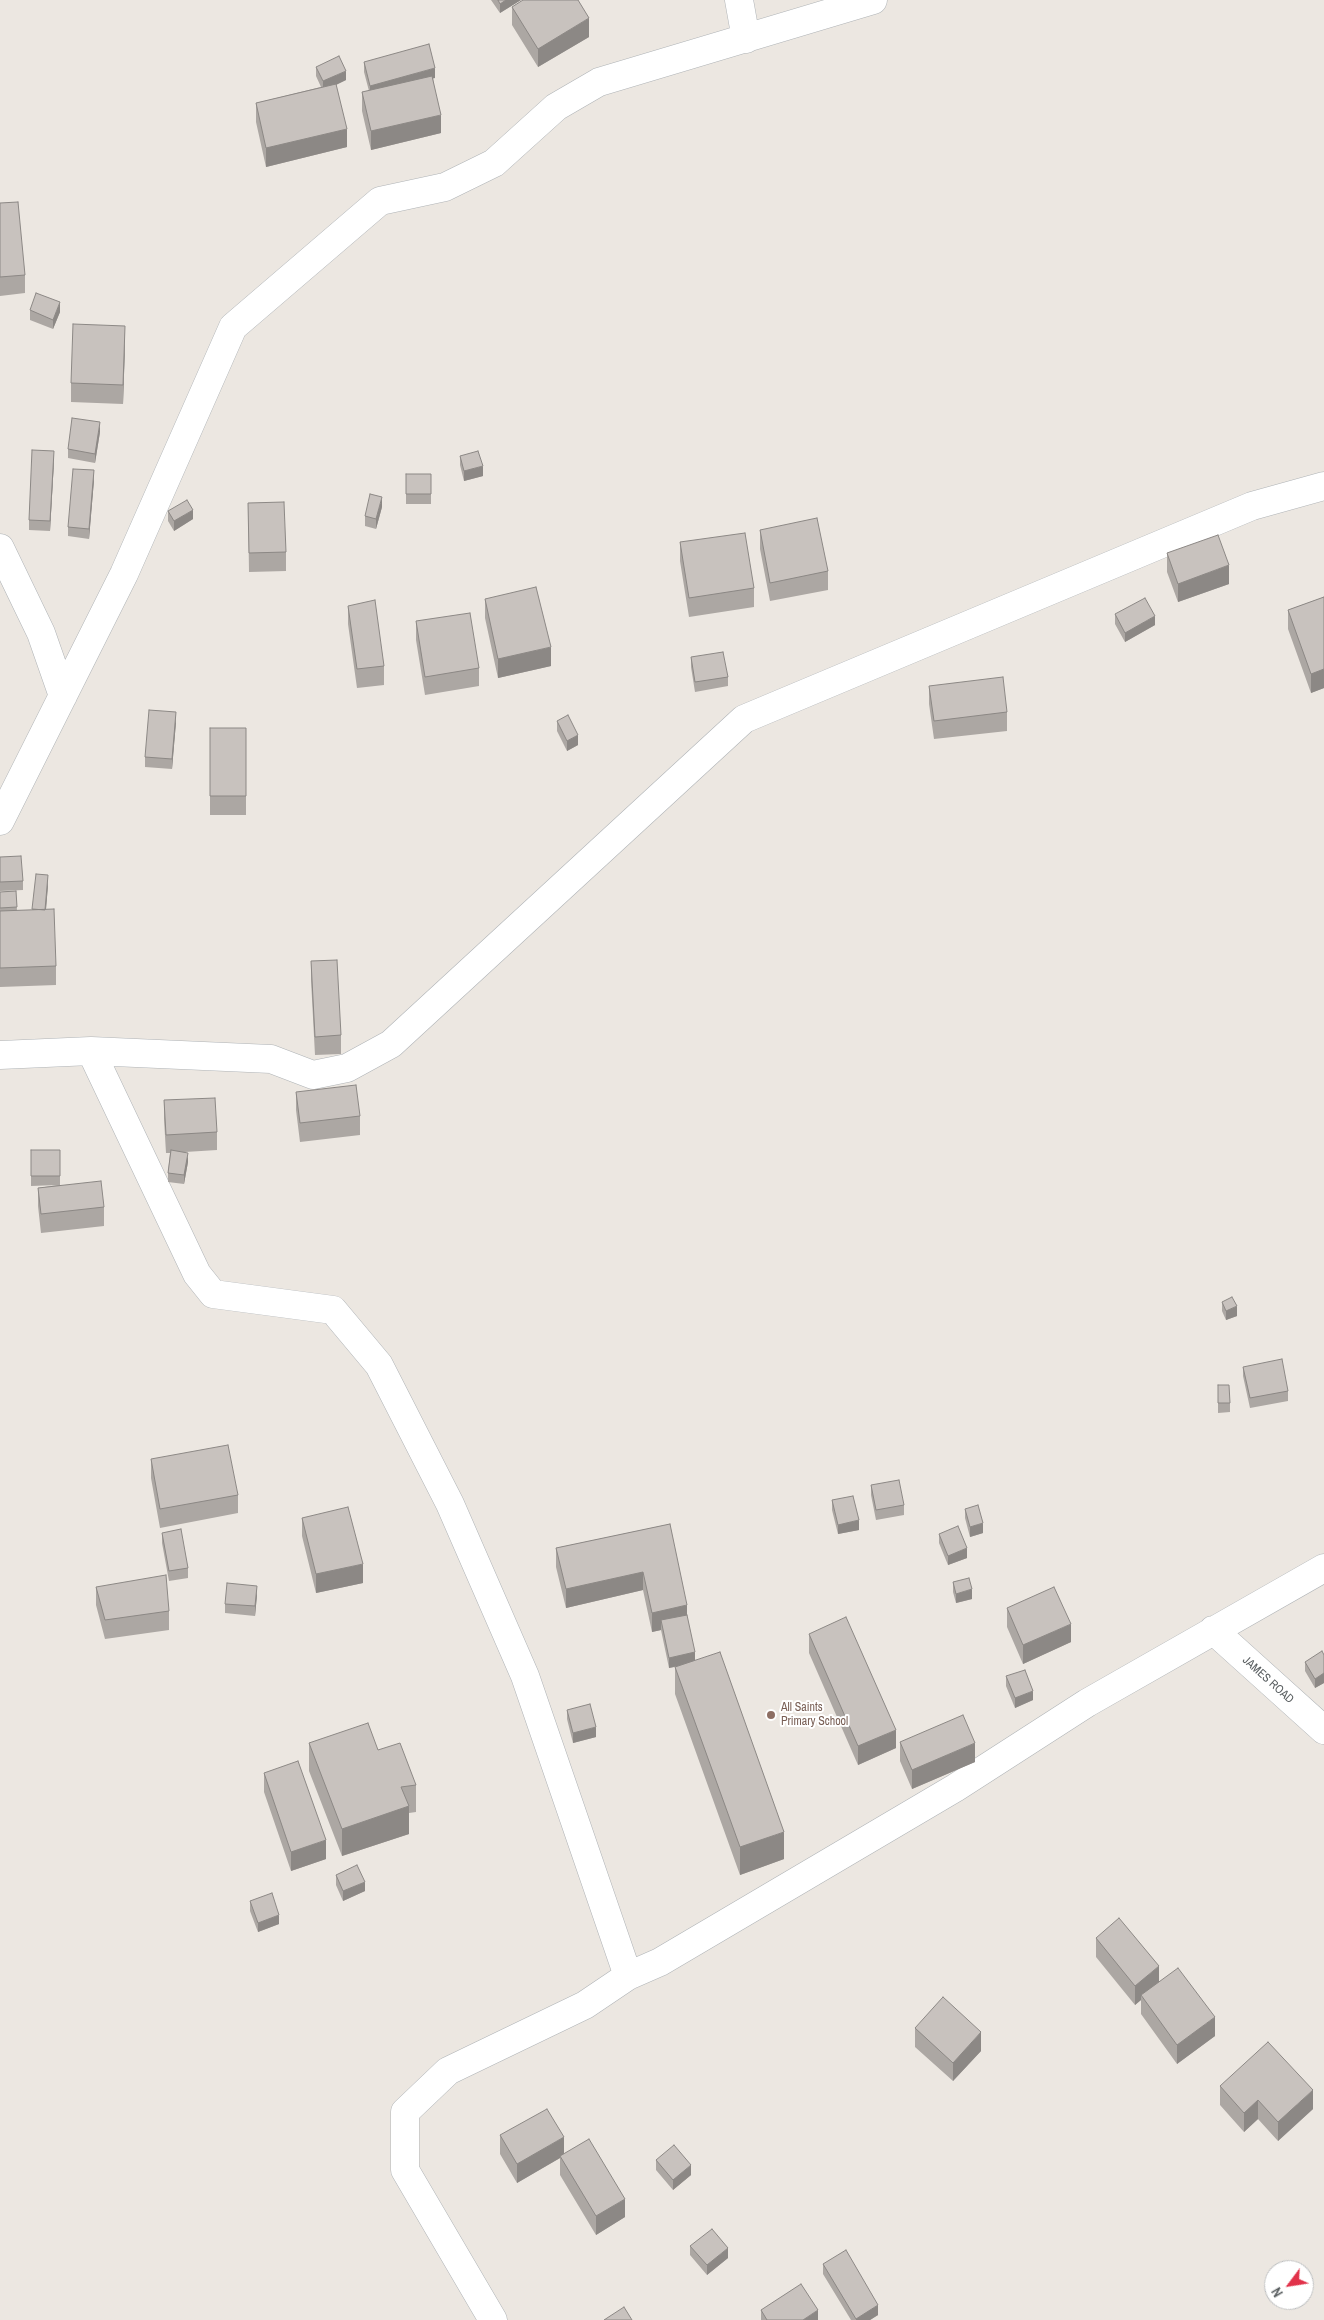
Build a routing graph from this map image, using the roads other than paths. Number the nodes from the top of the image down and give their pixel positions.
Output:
1 (739, 0) edge
2 (873, 0) edge
3 (746, 39) junction
4 (1324, 486) edge
5 (0, 548) edge
6 (64, 696) junction
7 (0, 821) edge
8 (90, 1050) junction
9 (0, 1056) edge
10 (1324, 1568) edge
11 (1212, 1630) junction
12 (1324, 1730) edge
13 (628, 1976) junction
14 (493, 2320) edge

1 - 3 street
2 - 3 street
3 - 6 street
4 - 8 street
5 - 6 street
6 - 7 street
8 - 9 street
8 - 13 street
10 - 11 street
11 - 12 street, JAMES ROAD
11 - 13 street
13 - 14 street

